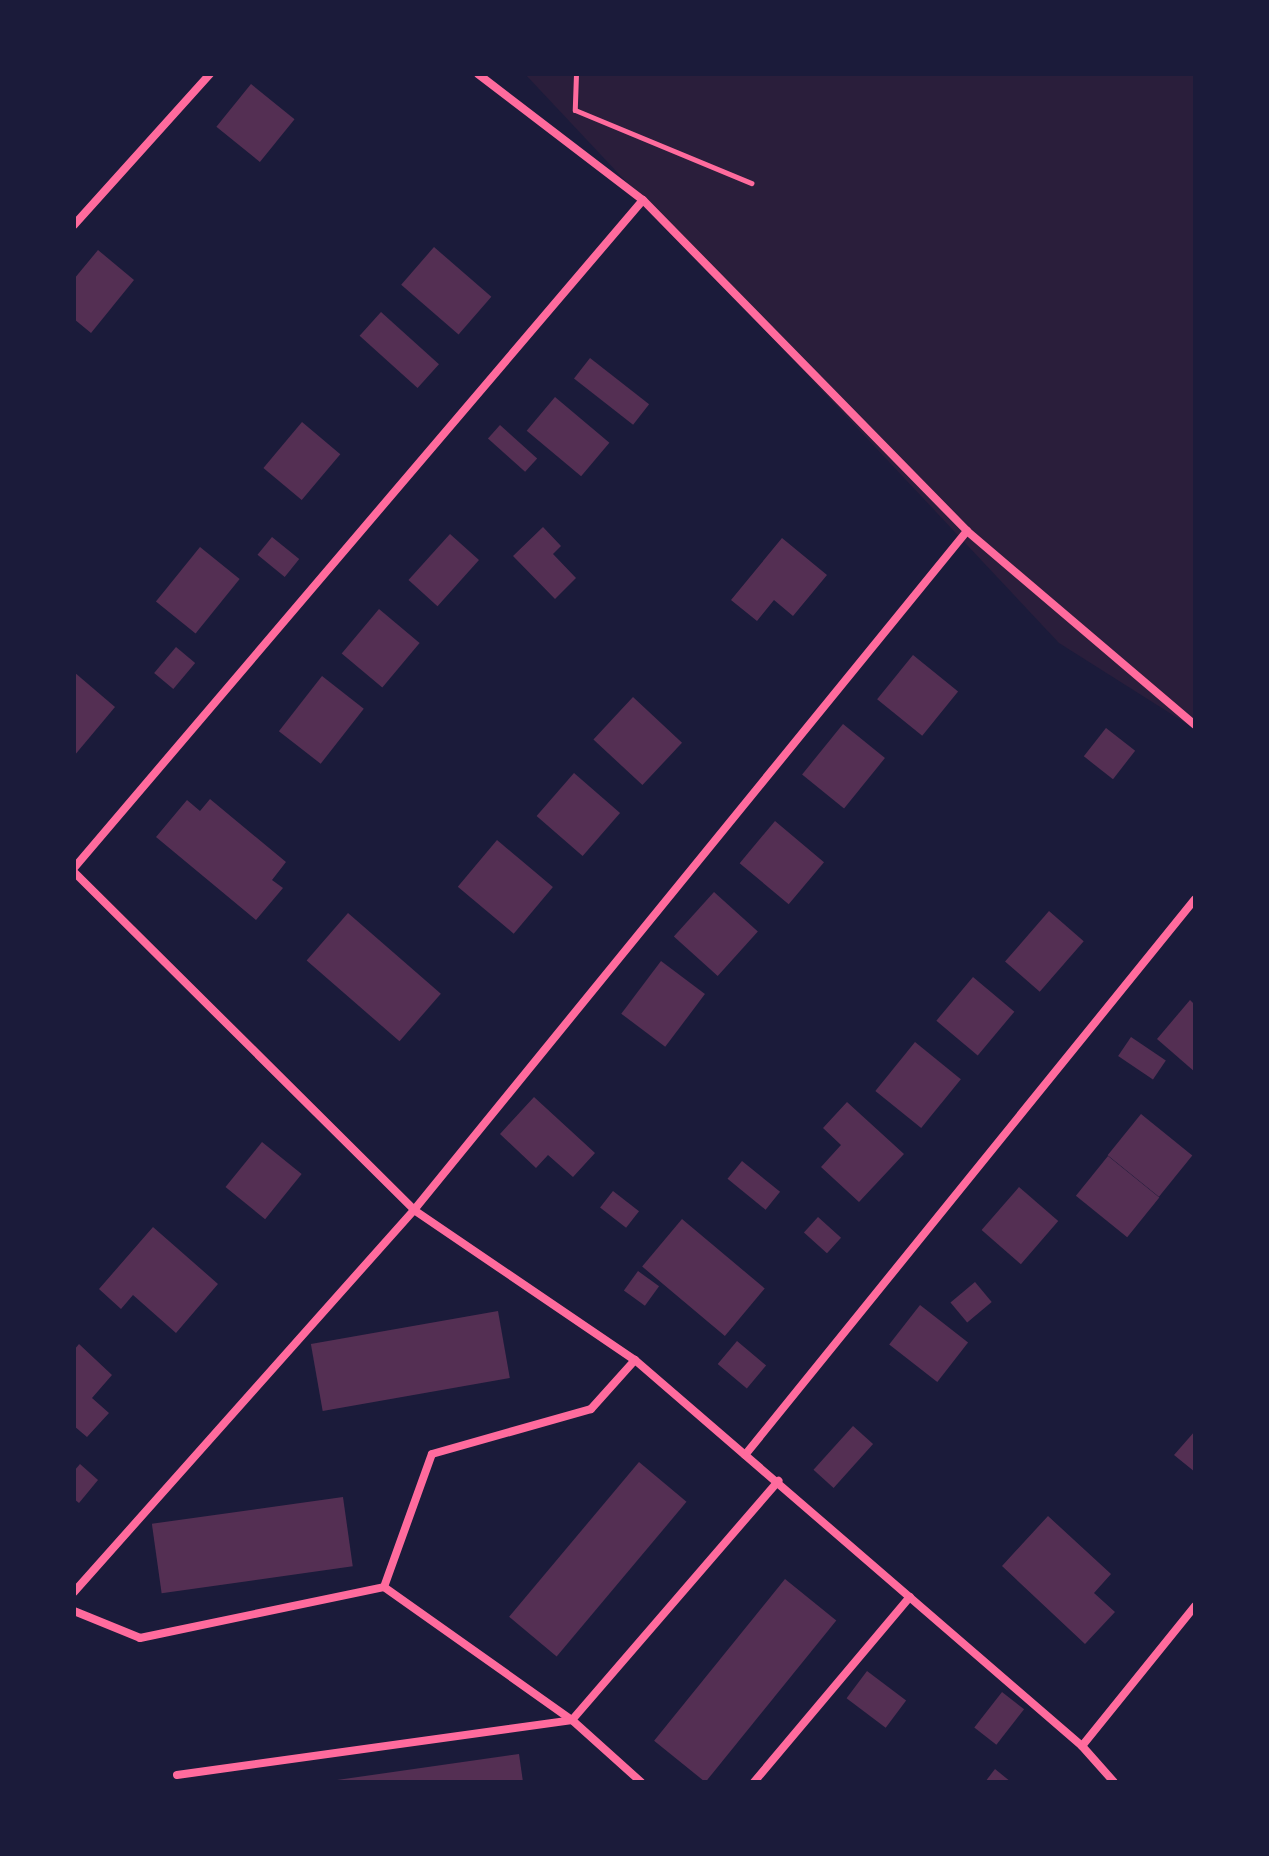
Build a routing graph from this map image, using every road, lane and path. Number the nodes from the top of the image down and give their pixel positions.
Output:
1 (210, 74) edge
2 (478, 74) edge
3 (576, 74) edge
4 (751, 183) dead end
5 (643, 200) junction
6 (74, 225) edge
7 (967, 531) junction
8 (1195, 725) edge
9 (74, 870) edge
10 (1195, 899) edge
11 (414, 1210) junction
12 (635, 1360) junction
13 (745, 1455) junction
14 (778, 1481) junction
15 (384, 1587) junction
16 (74, 1592) edge
17 (910, 1597) junction
18 (1195, 1606) edge
19 (74, 1611) edge
20 (572, 1720) junction
21 (1082, 1746) junction
22 (177, 1775) dead end
23 (641, 1782) edge
24 (754, 1782) edge
25 (1114, 1782) edge

1 - 6 street
2 - 5 street
3 - 4 path
5 - 7 street
5 - 9 street
7 - 8 street
7 - 11 street
9 - 11 street
10 - 13 street
11 - 12 street
11 - 16 street
12 - 13 street
12 - 15 street
13 - 14 street
14 - 17 street
14 - 20 street
15 - 19 street
15 - 20 street
17 - 21 street
17 - 24 street
18 - 21 street
20 - 22 street
20 - 23 street
21 - 25 street

